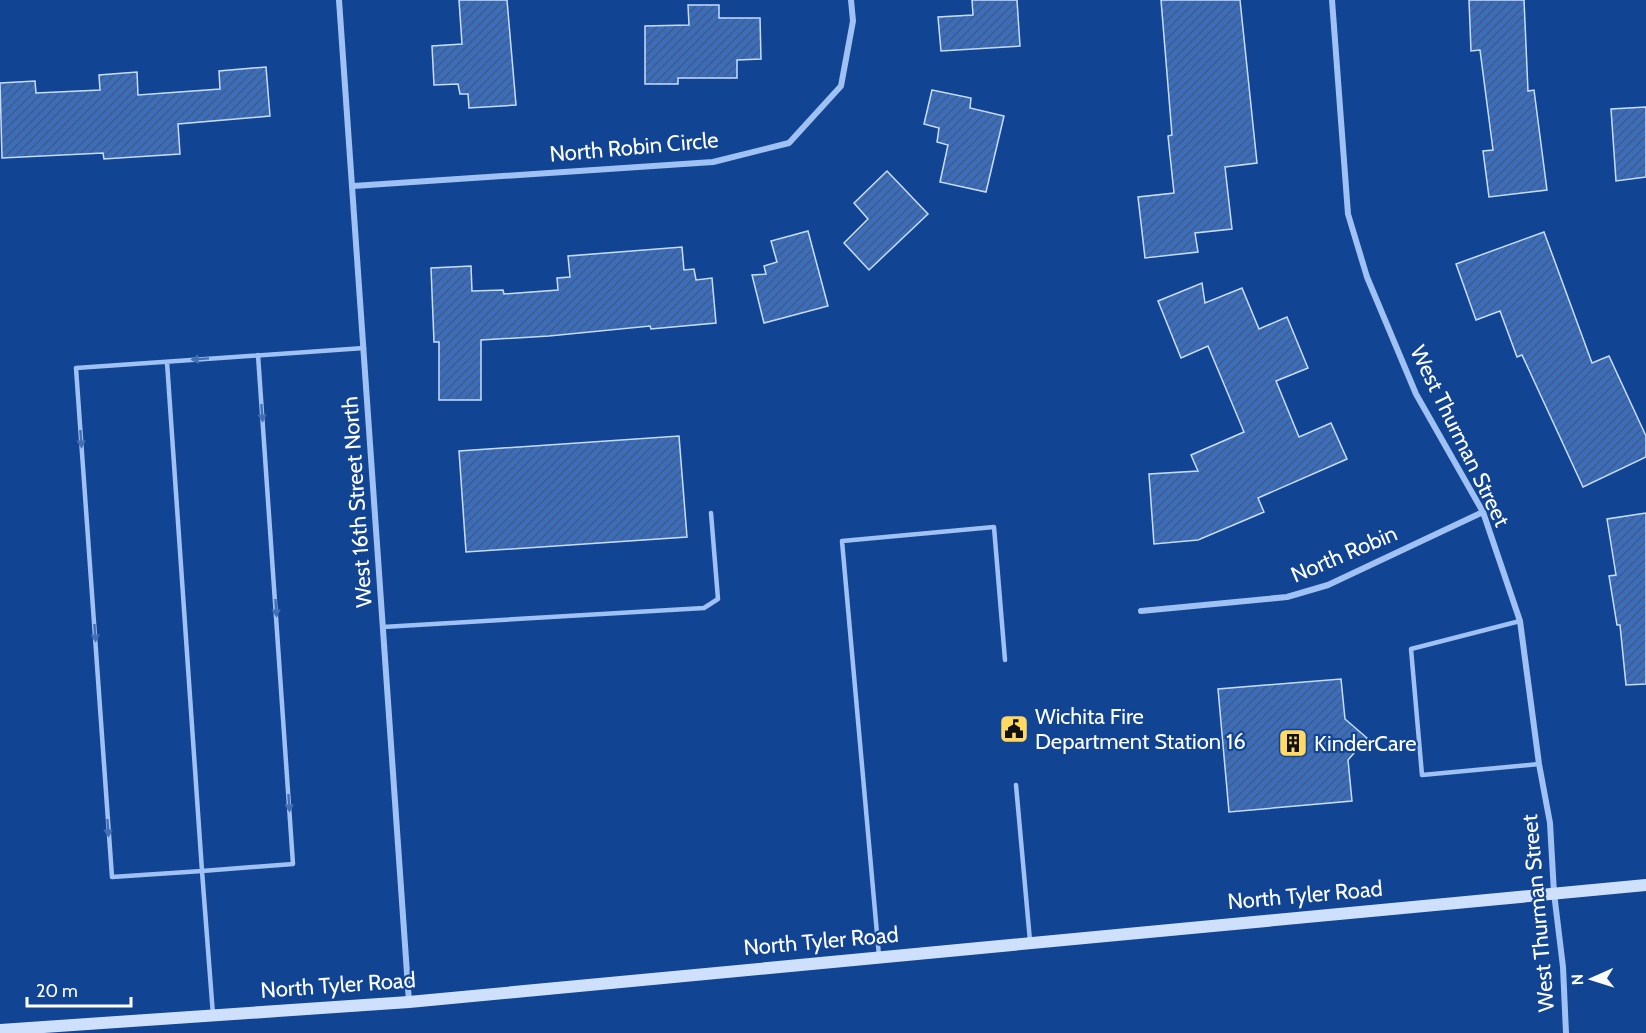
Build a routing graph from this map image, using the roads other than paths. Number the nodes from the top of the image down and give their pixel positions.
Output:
1 (339, 0) edge
2 (851, 0) edge
3 (1332, 0) edge
4 (353, 186) junction
5 (364, 348) junction
6 (258, 355) junction
7 (167, 362) junction
8 (1483, 512) junction
9 (711, 513) dead end
10 (1141, 611) dead end
11 (1520, 621) junction
12 (383, 627) junction
13 (1005, 660) dead end
14 (1539, 764) junction
15 (1016, 785) dead end
16 (202, 871) junction
17 (1646, 885) edge
18 (1554, 893) junction
19 (1030, 943) junction
20 (879, 956) junction
21 (409, 1002) junction
22 (213, 1015) junction
23 (0, 1030) edge
24 (1566, 1033) edge

1 - 4 street, West 16th Street North
2 - 4 street, North Robin Circle
3 - 8 street, West Thurman Street
4 - 5 street, West 16th Street North
5 - 6 lane
5 - 12 street, West 16th Street North
6 -> 7 lane
6 -> 16 lane
7 - 16 lane
7 -> 16 lane
8 - 10 street, North Robin
8 - 11 street, West Thurman Street
9 - 12 lane
11 - 14 street, West Thurman Street
11 - 14 lane
12 - 21 street, West 16th Street North
13 - 20 lane
14 - 18 street, West Thurman Street
15 - 19 lane
16 - 22 lane
17 - 18 main road, North Tyler Road
18 - 19 main road, North Tyler Road
18 - 24 street, West Thurman Street
19 - 20 main road, North Tyler Road
20 - 21 main road, North Tyler Road
21 - 22 main road, North Tyler Road
22 - 23 main road, North Tyler Road

